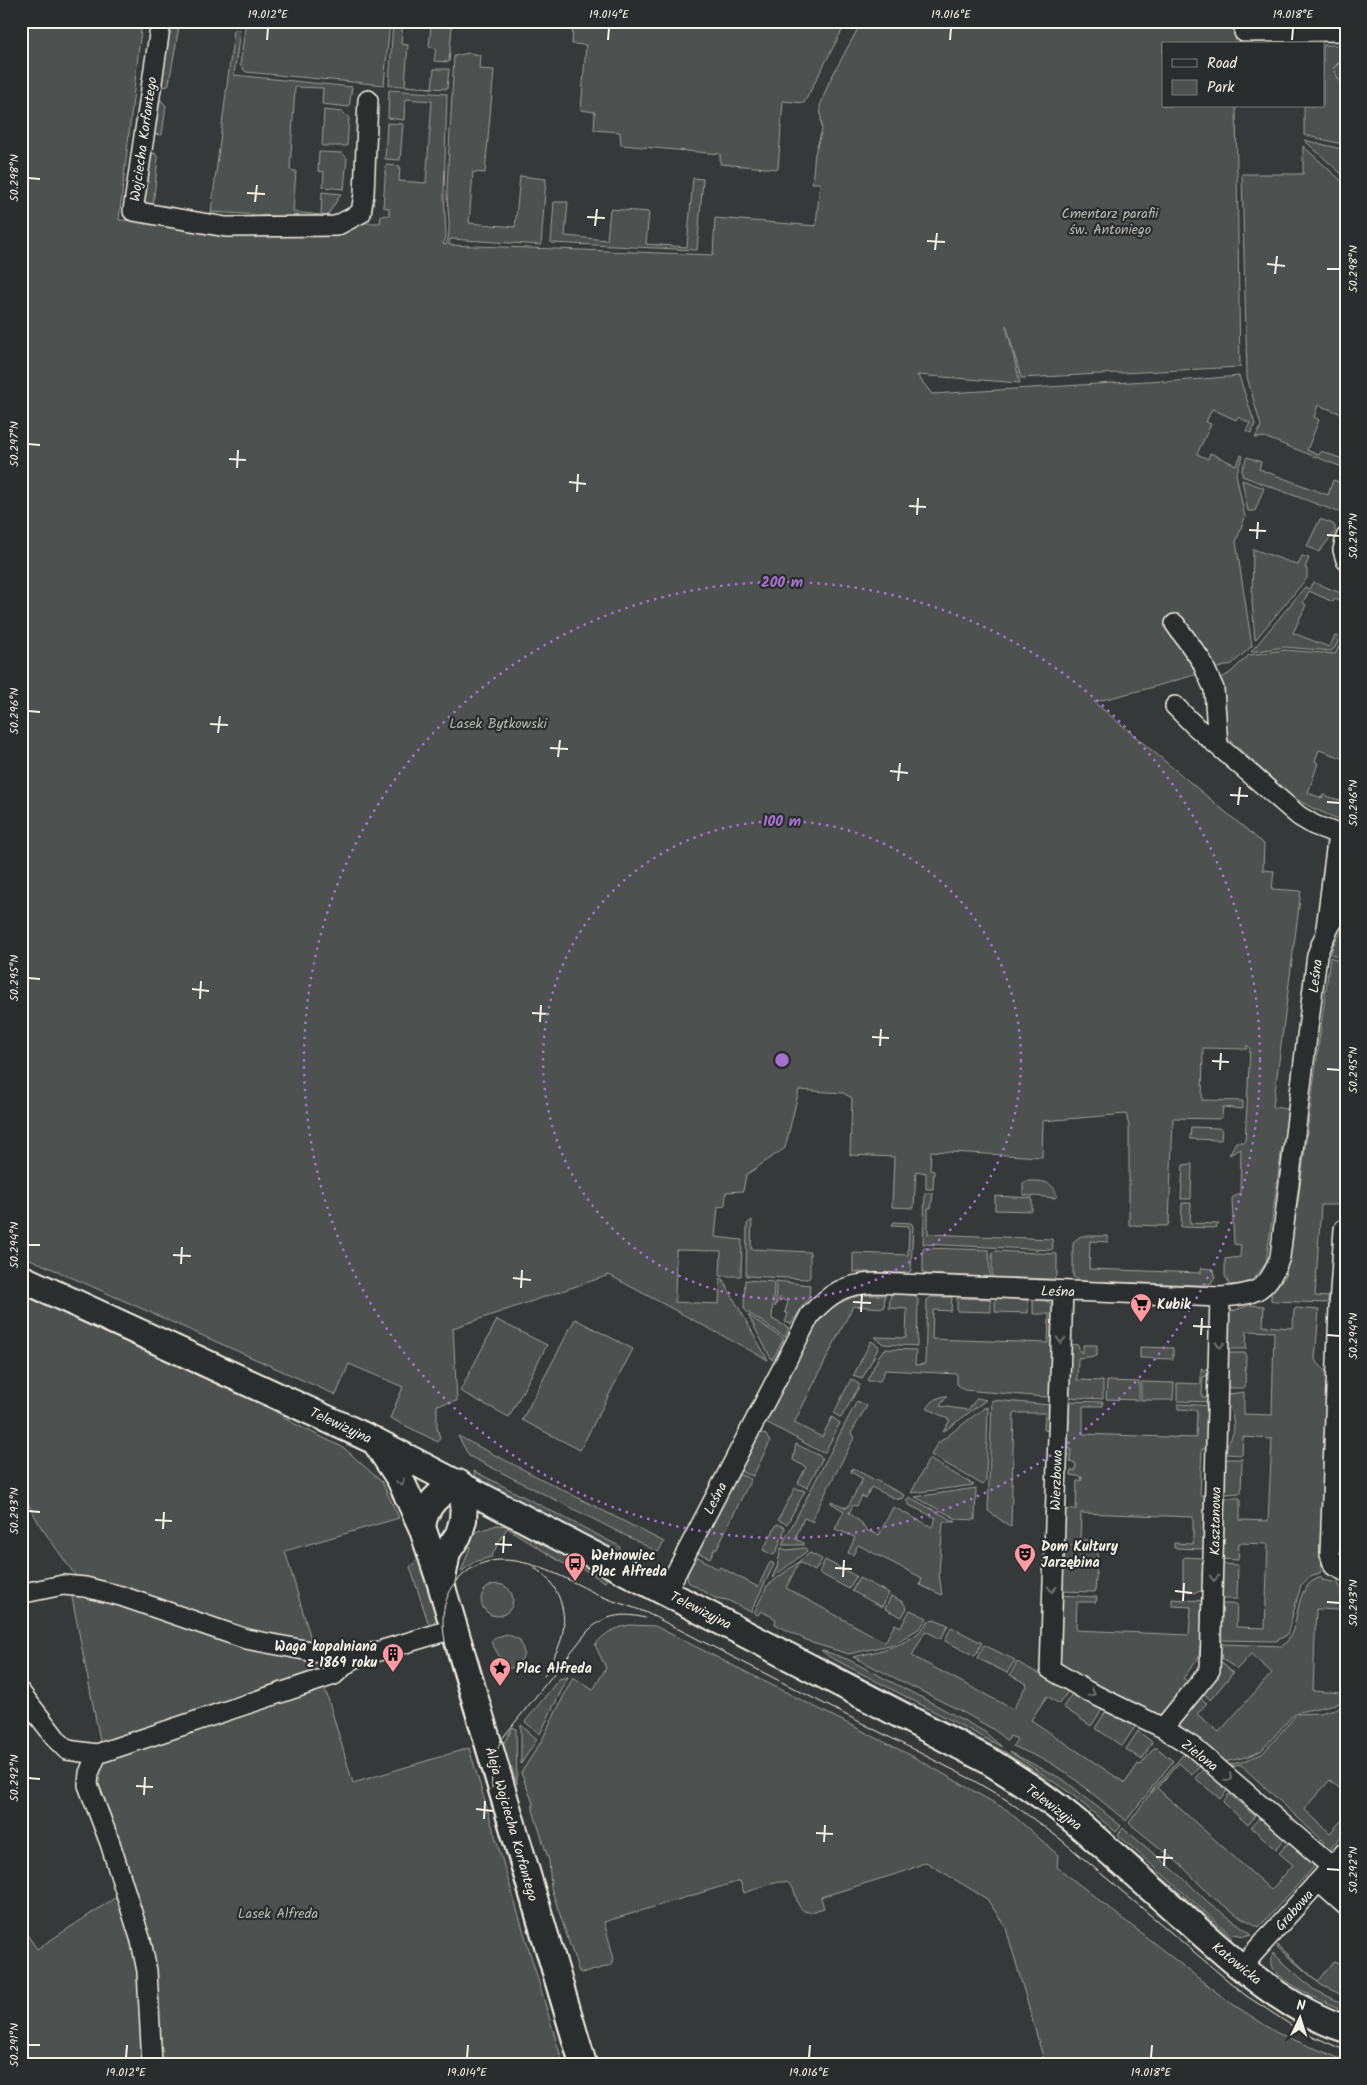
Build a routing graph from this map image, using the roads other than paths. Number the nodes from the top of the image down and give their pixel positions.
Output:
1 (160, 21) edge
2 (1346, 31) edge
3 (1244, 32) dead end
4 (368, 100) dead end
5 (1346, 537) edge
6 (1346, 560) edge
7 (1176, 624) dead end
8 (1175, 706) dead end
9 (1218, 746) junction
10 (1342, 836) edge
11 (1346, 903) edge
12 (1325, 932) junction
13 (1344, 1229) dead end
14 (21, 1278) edge
15 (1063, 1291) junction
16 (1220, 1297) junction
17 (375, 1441) junction
18 (459, 1484) junction
19 (518, 1515) junction
20 (422, 1526) junction
21 (458, 1534) junction
22 (1346, 1572) edge
23 (441, 1584) junction
24 (666, 1592) junction
25 (21, 1595) edge
26 (453, 1629) junction
27 (352, 1659) junction
28 (1050, 1669) joint
29 (21, 1693) edge
30 (1163, 1728) junction
31 (97, 1754) junction
32 (1346, 1851) edge
33 (1327, 1873) junction
34 (1346, 1882) edge
35 (1346, 1906) edge
36 (1185, 1918) joint
37 (1241, 1967) junction
38 (1346, 2029) edge
39 (152, 2064) edge
40 (583, 2064) edge

1 - 4 street, Wojciecha Korfantego
2 - 3 street
5 - 6 street
7 - 9 street
8 - 9 street, Leśna
9 - 10 street, Leśna
10 - 12 street, Leśna
11 - 12 street, Leśna
12 - 16 street, Leśna
13 - 22 street
14 - 17 main road, Telewizyjna
15 - 16 street, Leśna
15 - 24 street, Leśna
15 -> 28 street, Wierzbowa
16 -> 30 street, Kasztanowa
17 - 18 main road, Telewizyjna
17 -> 20 main road, Aleja Wojciecha Korfantego
18 - 19 main road, Telewizyjna
18 - 20 main road
18 - 21 main road, Aleja Wojciecha Korfantego
19 - 21 main road
19 - 24 main road, Telewizyjna
20 - 23 main road, Aleja Wojciecha Korfantego
21 - 23 main road, Aleja Wojciecha Korfantego
23 - 26 main road, Aleja Wojciecha Korfantego
24 - 36 main road, Telewizyjna
25 - 27 street
26 - 27 street
26 - 40 main road, Aleja Wojciecha Korfantego
27 - 31 street
28 -> 30 street, Zielona
29 - 31 street
30 -> 33 street, Zielona
31 - 39 street
32 - 33 street, Grabowa
33 - 34 street, Zielona
33 - 35 street, Zielona
33 - 37 street, Grabowa
36 - 37 main road, Katowicka
37 - 38 main road, Katowicka

